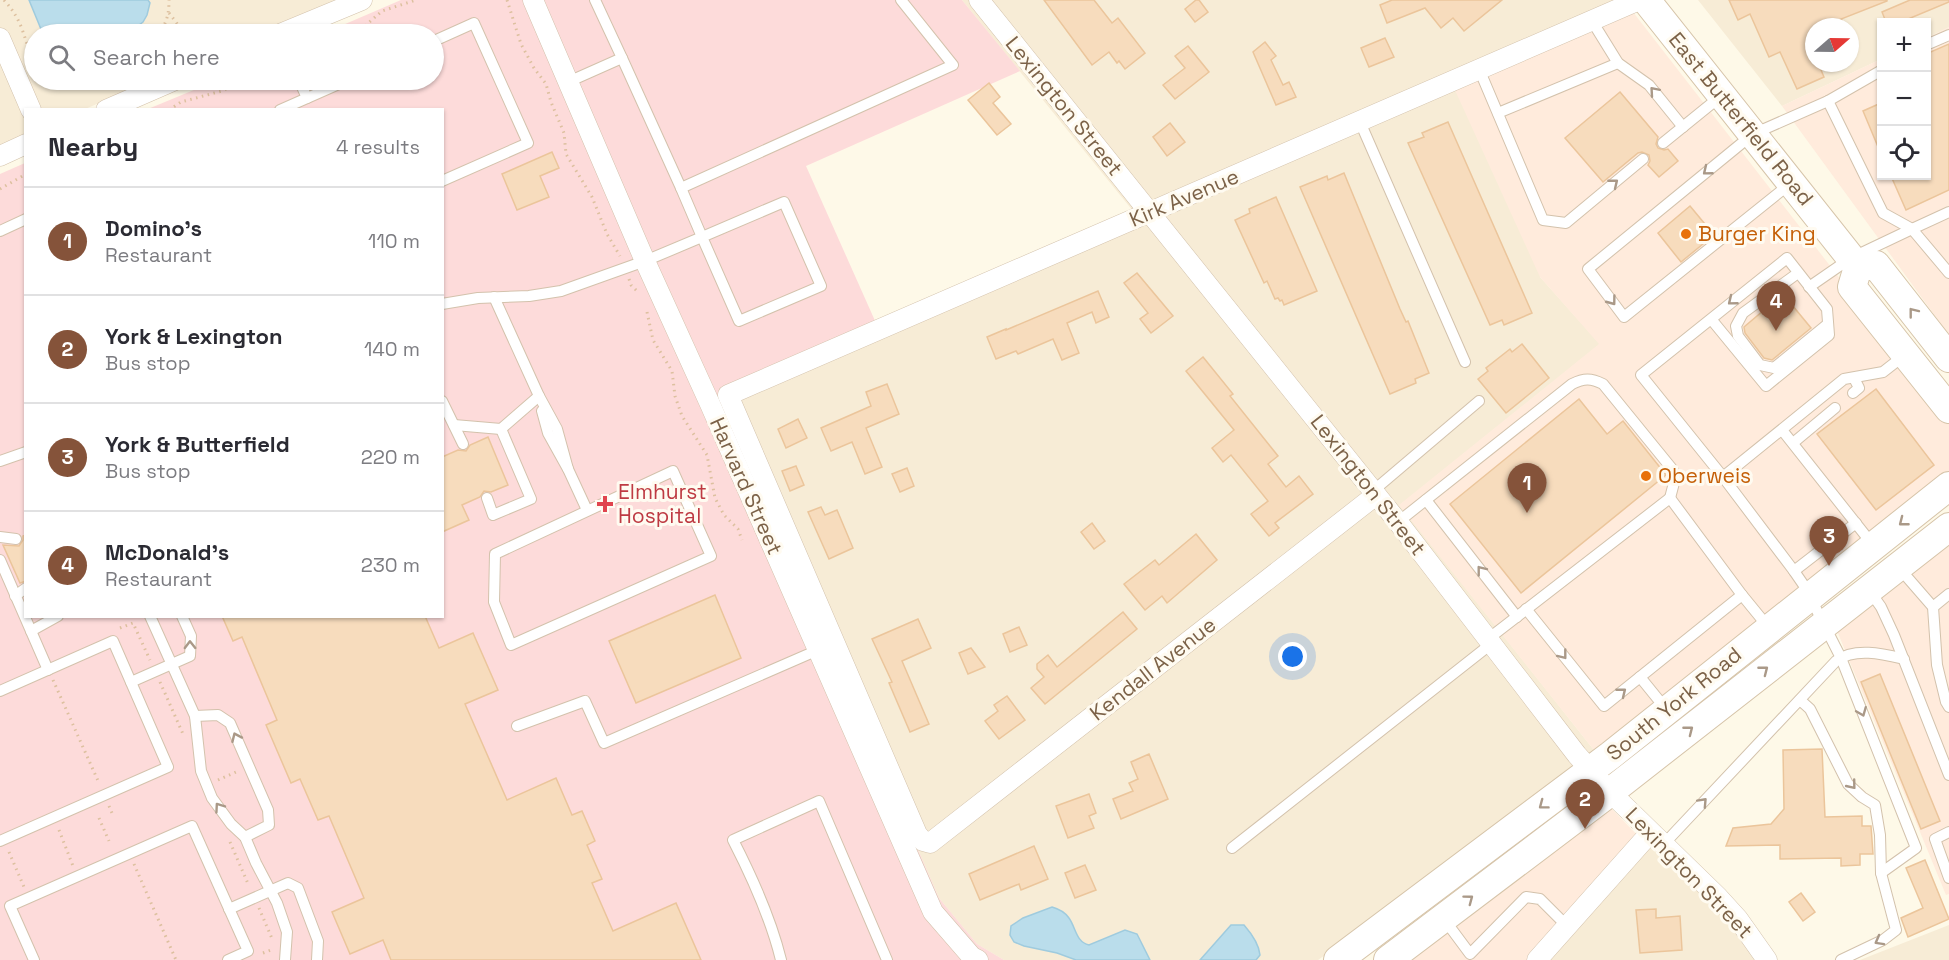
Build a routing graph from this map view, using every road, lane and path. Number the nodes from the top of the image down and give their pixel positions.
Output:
1 (4, 0) edge
2 (169, 0) edge
3 (362, 0) edge
4 (416, 0) edge
5 (533, 0) edge
6 (596, 0) edge
7 (901, 0) edge
8 (979, 0) edge
9 (1639, 0) edge
10 (1646, 0) edge
11 (169, 13) junction
12 (1592, 21) junction
13 (166, 24) edge
14 (178, 24) edge
15 (304, 24) edge
16 (367, 24) edge
17 (24, 35) edge
18 (1949, 35) edge
19 (444, 36) edge
20 (0, 38) edge
21 (1931, 43) edge
22 (622, 58) junction
23 (1618, 63) junction
24 (1479, 69) junction
25 (1878, 72) edge
26 (568, 82) junction
27 (152, 90) edge
28 (222, 90) edge
29 (303, 90) edge
30 (325, 90) edge
31 (1722, 95) junction
32 (307, 98) junction
33 (1828, 101) junction
34 (30, 108) edge
35 (111, 108) edge
36 (172, 108) edge
37 (284, 108) edge
38 (1498, 113) junction
39 (1360, 122) junction
40 (1683, 127) junction
41 (1753, 134) junction
42 (1663, 143) dead end
43 (24, 145) edge
44 (0, 156) edge
45 (1643, 159) dead end
46 (24, 175) edge
47 (444, 180) edge
48 (1791, 182) junction
49 (681, 188) junction
50 (0, 189) edge
51 (1150, 212) junction
52 (1949, 212) edge
53 (24, 220) edge
54 (1912, 229) junction
55 (0, 231) edge
56 (702, 237) junction
57 (645, 261) junction
58 (1855, 262) junction
59 (1798, 273) junction
60 (1949, 273) edge
61 (1809, 287) junction
62 (494, 297) junction
63 (444, 304) edge
64 (1711, 319) junction
65 (1828, 324) junction
66 (1906, 354) junction
67 (1949, 358) edge
68 (1465, 362) dead end
69 (1854, 378) junction
70 (1853, 393) dead end
71 (728, 395) joint
72 (539, 396) junction
73 (1479, 401) dead end
74 (444, 405) edge
75 (1835, 408) dead end
76 (1948, 412) edge
77 (454, 425) junction
78 (501, 429) junction
79 (1782, 430) junction
80 (1793, 443) junction
81 (463, 444) dead end
82 (24, 453) edge
83 (0, 461) edge
84 (1723, 477) junction
85 (1949, 486) edge
86 (1375, 493) junction
87 (487, 498) dead end
88 (1670, 498) junction
89 (1426, 500) junction
90 (587, 510) junction
91 (1398, 522) junction
92 (1856, 523) junction
93 (1949, 527) edge
94 (0, 537) edge
95 (16, 539) dead end
96 (1874, 546) junction
97 (0, 560) edge
98 (1898, 567) junction
99 (1794, 571) junction
100 (24, 589) edge
101 (1868, 589) junction
102 (1949, 594) edge
103 (1742, 595) junction
104 (15, 596) junction
105 (1809, 596) junction
106 (1932, 607) junction
107 (1526, 609) junction
108 (24, 616) edge
109 (1517, 616) junction
110 (25, 618) edge
111 (54, 618) edge
112 (151, 618) edge
113 (183, 618) edge
114 (1824, 624) junction
115 (1769, 628) junction
116 (31, 631) junction
117 (1490, 642) junction
118 (818, 650) junction
119 (1841, 658) junction
120 (1904, 659) junction
121 (172, 664) junction
122 (48, 670) junction
123 (1640, 677) junction
124 (131, 682) junction
125 (0, 691) edge
126 (1800, 700) junction
127 (1949, 707) edge
128 (1666, 710) junction
129 (195, 716) junction
130 (517, 726) dead end
131 (249, 767) junction
132 (1590, 770) junction
133 (1949, 775) edge
134 (207, 785) junction
135 (1610, 792) junction
136 (104, 795) junction
137 (112, 813) dead end
138 (54, 817) junction
139 (99, 818) dead end
140 (1949, 832) edge
141 (245, 837) junction
142 (1657, 839) junction
143 (1, 840) edge
144 (108, 841) dead end
145 (930, 843) joint
146 (1232, 848) dead end
147 (129, 854) junction
148 (1881, 873) junction
149 (78, 876) junction
150 (1949, 878) edge
151 (271, 891) junction
152 (29, 897) junction
153 (229, 909) junction
154 (1444, 918) junction
155 (1567, 926) junction
156 (1465, 957) edge
157 (34, 960) edge
158 (176, 960) edge
159 (228, 960) edge
160 (285, 960) edge
161 (317, 960) edge
162 (781, 960) edge
163 (887, 960) edge
164 (978, 960) edge
165 (1338, 960) edge
166 (1388, 960) edge
167 (1537, 960) edge
168 (1767, 960) edge
169 (1840, 960) edge

1 - 17 path
2 - 11 path
3 - 15 street
4 - 16 path
5 - 26 street, Harvard Street
6 - 22 lane
7 - 49 lane
8 - 51 street, Lexington Street
9 - 12 street, Kirk Avenue
10 - 31 main road, East Butterfield Road
11 - 13 path
11 - 14 path
12 - 23 lane
12 - 24 street, Kirk Avenue
18 - 21 lane
19 - 47 lane
20 - 34 street
22 - 26 lane
22 - 49 lane
23 - 38 lane
40 -> 23 lane
24 - 38 lane
24 - 39 street, Kirk Avenue
25 - 33 lane
26 - 57 street, Harvard Street
27 - 35 street
28 - 36 path
29 - 32 lane
30 - 32 lane
31 - 40 lane
31 - 41 main road, East Butterfield Road
32 - 37 lane
33 - 41 lane
33 - 54 lane
38 -> 45 lane
39 - 51 street, Kirk Avenue
39 - 68 lane
40 - 42 lane
41 - 48 main road, East Butterfield Road
41 -> 48 lane
43 - 44 street
46 - 50 path
48 - 58 main road, East Butterfield Road
49 - 56 lane
51 - 71 street, Kirk Avenue
51 - 86 street, Lexington Street
52 - 54 lane
53 - 55 lane
54 - 58 lane
54 - 60 lane
56 - 56 lane
56 - 57 lane
57 - 62 lane
57 - 118 street, Harvard Street
58 - 61 lane
58 - 66 main road
67 -> 58 main road
59 - 61 lane
59 -> 64 lane
59 - 65 lane
61 - 65 lane
62 - 63 lane
62 - 72 lane
64 - 65 lane
64 - 84 lane
66 - 69 lane
66 - 76 main road
69 - 70 lane
69 - 79 lane
71 - 145 street, Harvard Street
72 - 78 lane
72 - 90 lane
73 - 86 lane
74 - 77 lane
75 - 80 lane
77 - 78 lane
77 - 81 lane
78 - 87 lane
79 - 80 lane
79 - 84 lane
80 - 92 lane
82 - 83 lane
84 - 99 lane
85 -> 96 main road, South York Road
86 - 91 street, Lexington Street
86 - 145 street, Kendall Avenue
88 - 89 lane
88 - 103 lane
88 - 107 lane
89 - 91 lane
109 -> 89 lane
90 - 90 lane
91 - 117 street, Lexington Street
92 - 96 lane
92 - 99 lane
93 - 98 main road, South York Road
94 - 95 lane
96 - 105 main road, South York Road
97 - 104 lane
98 - 101 main road, South York Road
98 - 106 lane
99 - 105 lane
100 - 104 lane
101 - 114 main road, South York Road
101 - 120 lane
102 - 106 lane
103 - 115 lane
103 - 123 lane
104 - 108 lane
105 - 114 lane
105 - 115 main road, South York Road
106 - 127 lane
107 - 109 lane
107 -> 123 lane
109 - 117 lane
110 - 116 lane
111 - 116 lane
112 - 121 lane
121 -> 113 lane
114 - 119 lane
135 -> 114 main road, South York Road
115 - 128 main road, South York Road
116 - 122 lane
117 - 132 street, Lexington Street
117 - 146 lane
118 - 130 lane
118 - 164 street, Harvard Street
119 - 120 lane
119 - 126 lane
119 -> 148 lane
120 - 133 lane
121 - 124 lane
121 - 129 lane
122 - 124 lane
122 - 125 lane
122 - 136 path
123 - 128 lane
124 - 136 lane
142 -> 126 lane
126 -> 148 lane
128 - 132 main road, South York Road
131 -> 129 lane
129 - 134 lane
131 - 134 path
131 - 141 lane
132 - 135 street, Lexington Street
132 -> 165 main road, South York Road
141 -> 134 lane
135 - 142 street, Lexington Street
154 -> 135 main road, South York Road
136 - 137 path
136 - 138 lane
138 - 143 lane
138 - 149 path
139 - 144 path
140 - 150 lane
141 - 151 lane
142 - 155 street
142 - 168 street, Lexington Street
143 - 152 path
147 - 149 lane
147 - 153 lane
147 - 158 path
148 -> 169 lane
149 - 152 lane
151 - 153 lane
151 - 160 lane
151 - 161 lane
152 - 157 lane
153 - 159 lane
154 - 156 lane
154 - 166 main road, South York Road
155 - 156 lane
155 - 167 street
162 - 163 lane

